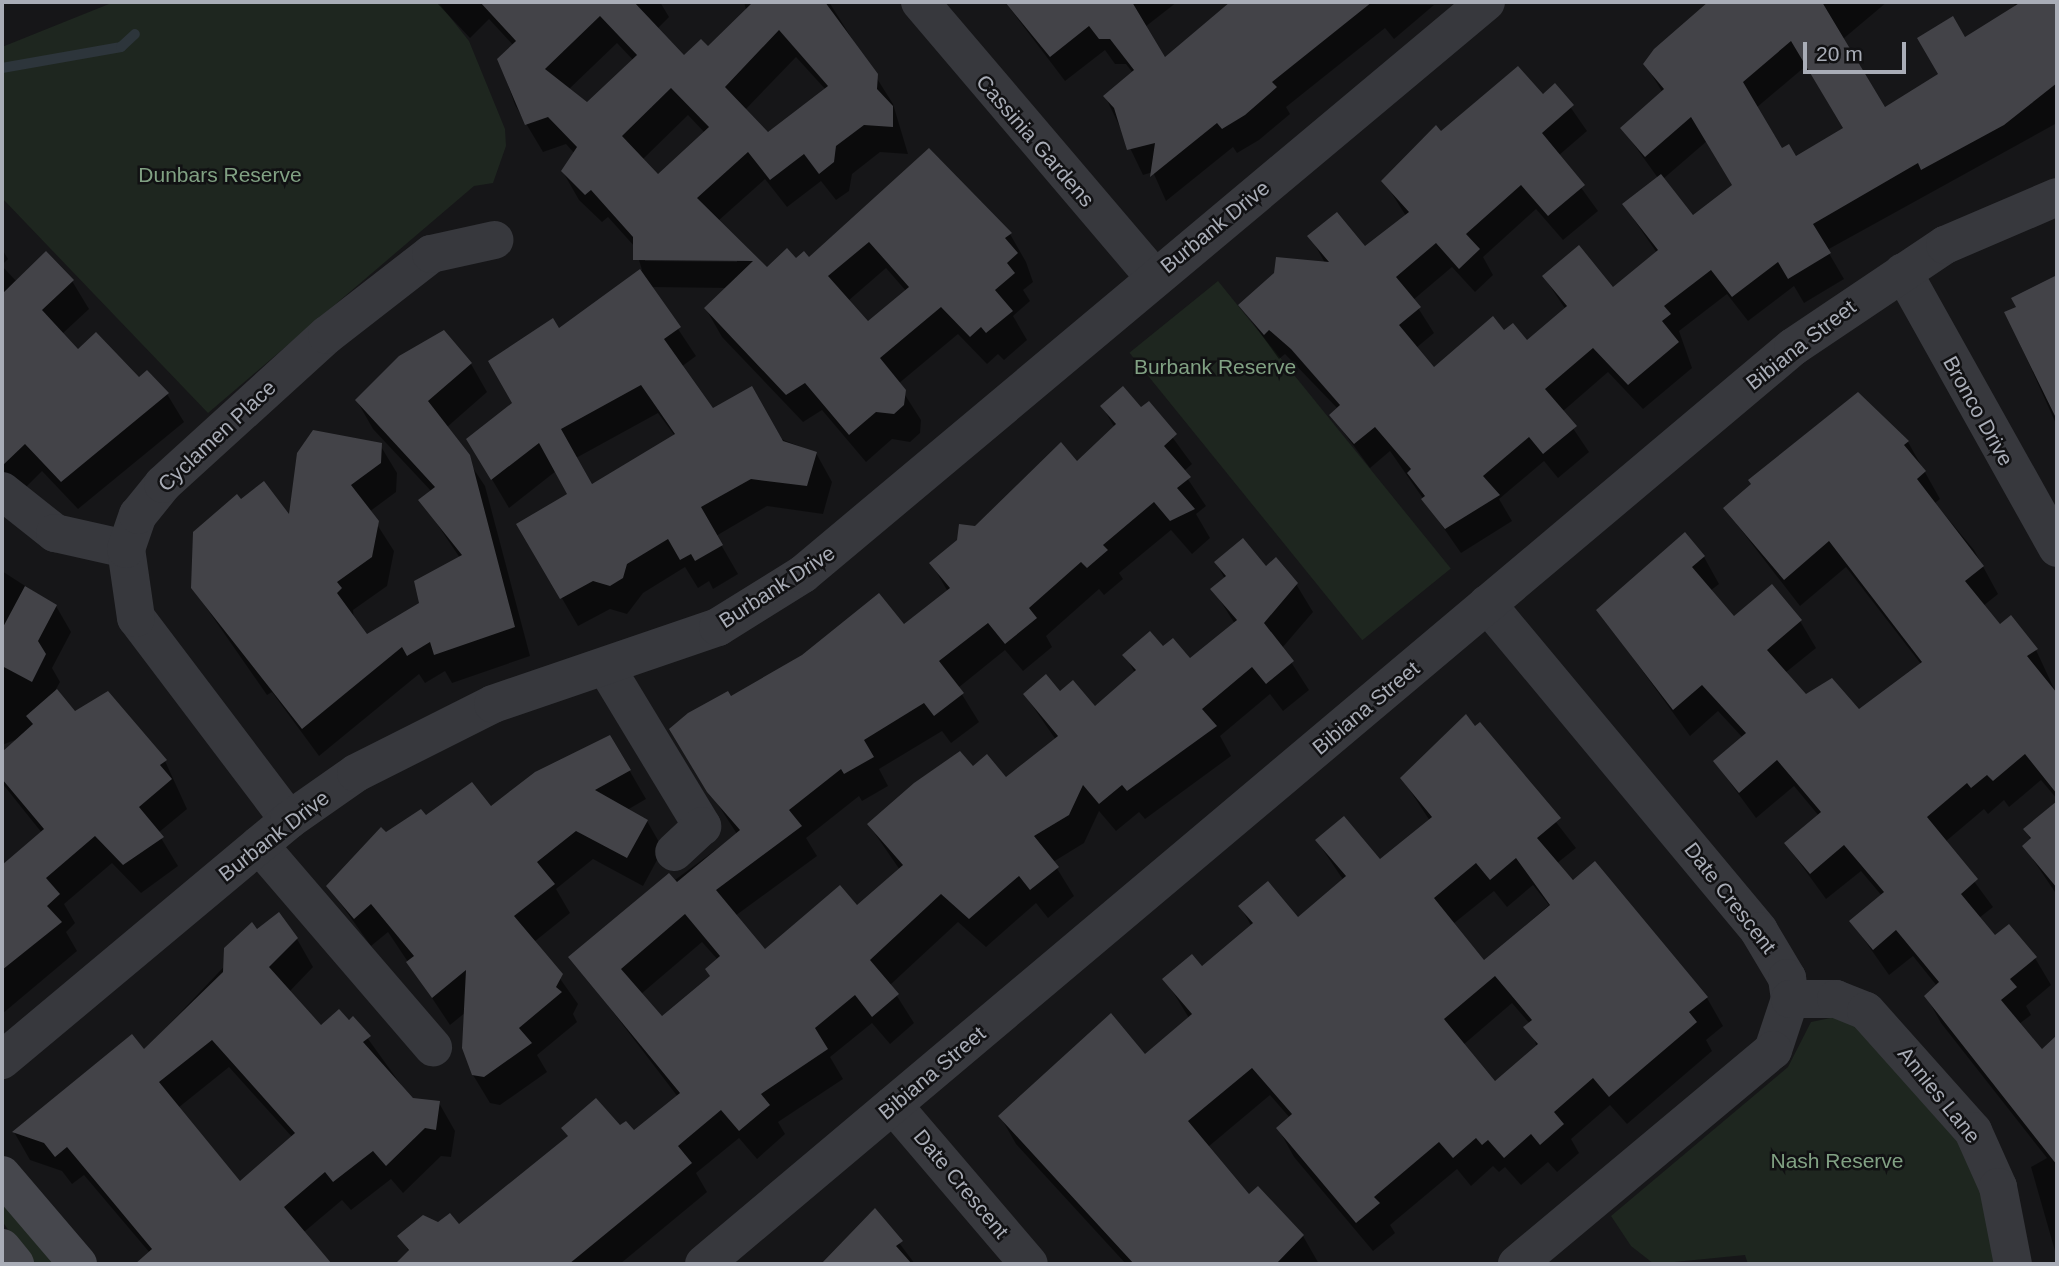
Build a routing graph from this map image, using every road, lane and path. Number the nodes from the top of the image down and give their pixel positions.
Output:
1 (920, 2) edge
2 (1486, 2) edge
3 (2057, 197) edge
4 (494, 240) dead end
5 (1903, 272) junction
6 (1154, 277) junction
7 (2, 491) edge
8 (2057, 548) edge
9 (126, 549) junction
10 (1487, 604) junction
11 (607, 669) junction
12 (289, 820) junction
13 (259, 845) junction
14 (674, 852) dead end
15 (1790, 999) junction
16 (433, 1047) dead end
17 (2, 1060) edge
18 (893, 1105) junction
19 (2, 1175) edge
20 (2, 1248) edge
21 (15, 1264) edge
22 (78, 1264) edge
23 (704, 1264) edge
24 (1029, 1264) edge
25 (1517, 1264) edge
26 (2013, 1264) edge

1 - 6 street, Cassinia Gardens
2 - 6 street, Burbank Drive
3 - 5 street, Bibiana Street
4 - 9 street, Cyclamen Place
5 - 8 street, Bronco Drive
5 - 10 street, Bibiana Street
6 - 11 street, Burbank Drive
7 - 9 street
9 - 12 street, Cyclamen Place
10 - 15 street, Date Crescent
10 - 18 street, Bibiana Street
11 - 12 street, Burbank Drive
11 - 14 street
12 - 13 street, Burbank Drive
13 - 16 street
13 - 17 street, Burbank Drive
15 - 25 street
15 - 26 street, Annies Lane
18 - 23 street, Bibiana Street
18 - 24 street, Date Crescent
19 - 22 street
20 - 21 street

